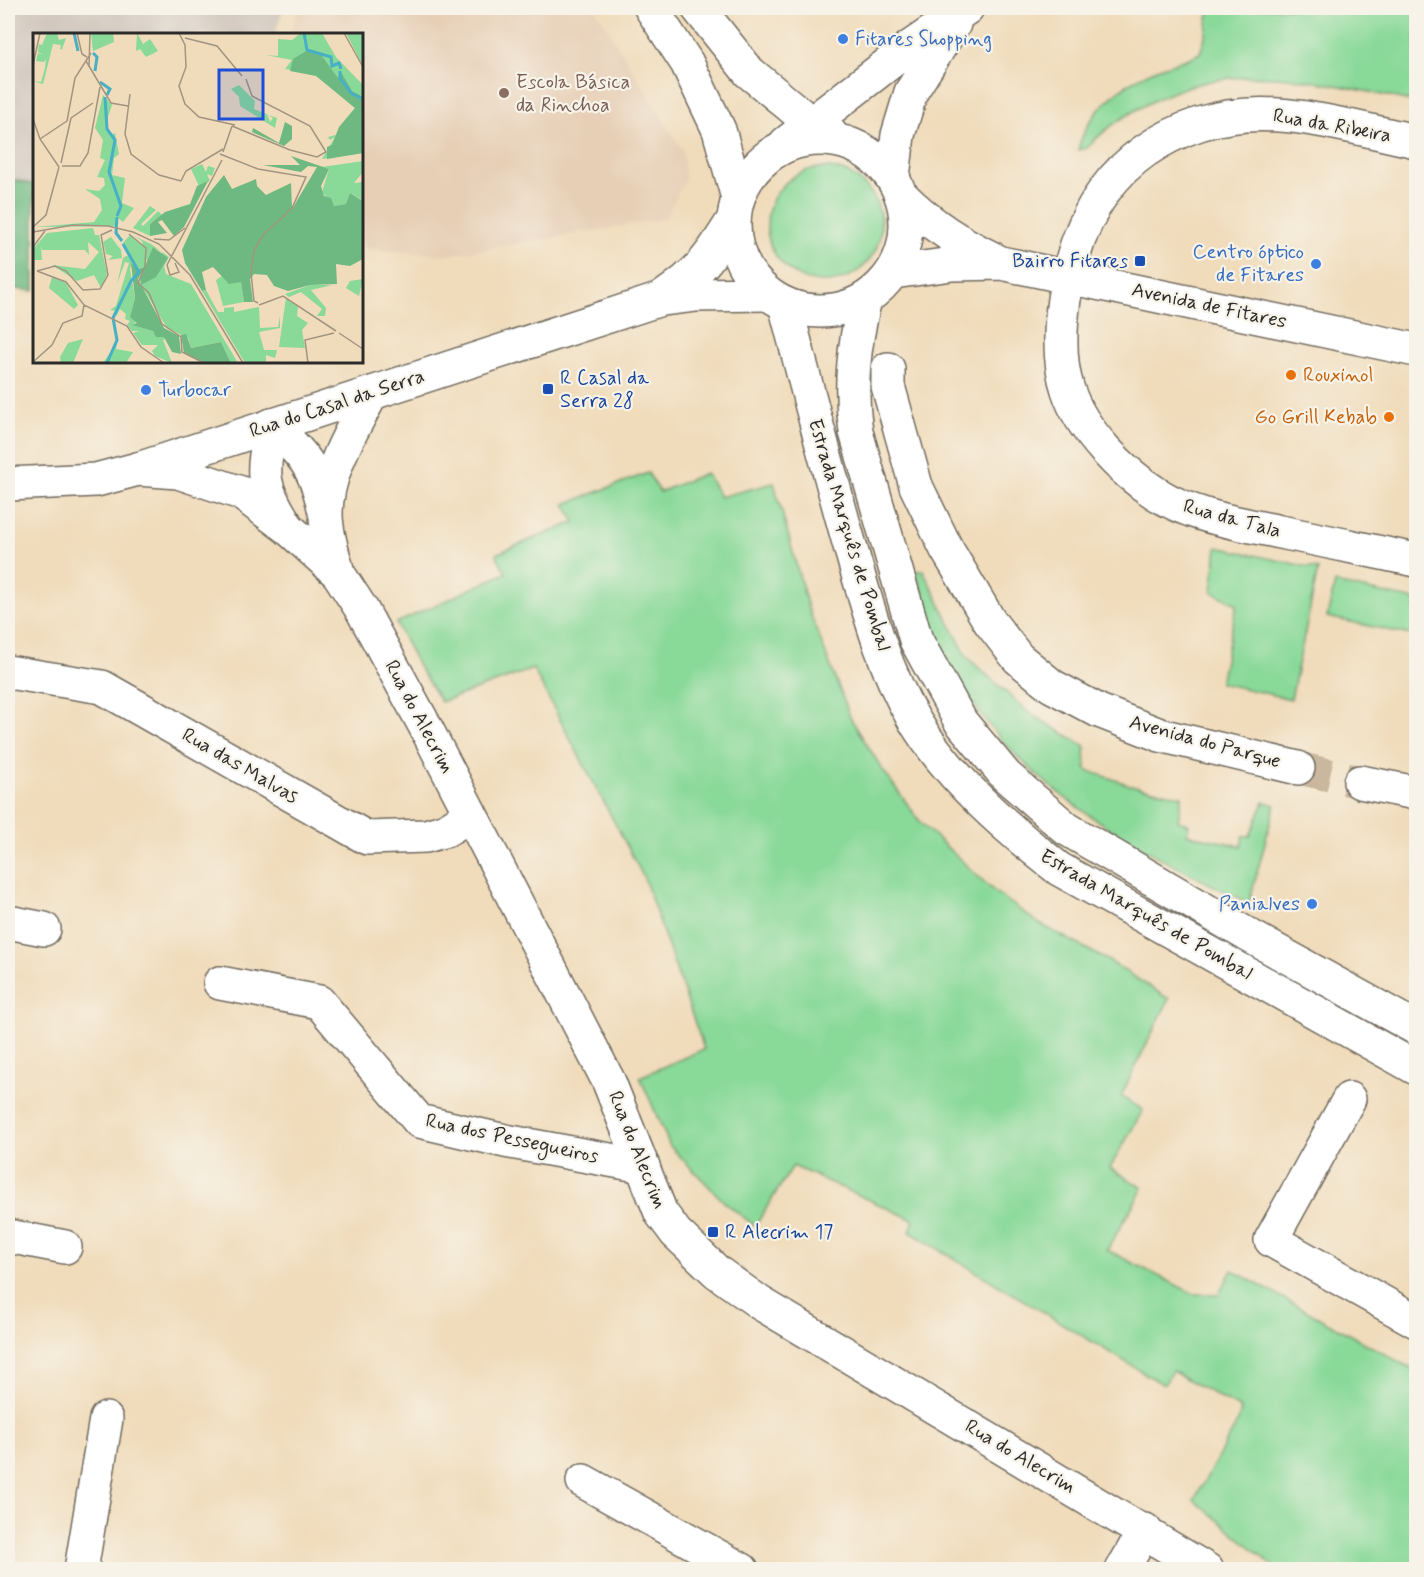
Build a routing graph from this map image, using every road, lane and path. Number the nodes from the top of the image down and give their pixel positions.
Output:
1 (651, 8) edge
2 (698, 8) edge
3 (965, 9) edge
4 (813, 123) junction
5 (841, 141) junction
6 (1416, 141) edge
7 (778, 150) junction
8 (898, 187) junction
9 (736, 208) junction
10 (1001, 263) junction
11 (893, 272) junction
12 (1068, 276) junction
13 (776, 299) junction
14 (661, 300) junction
15 (865, 300) junction
16 (1416, 351) edge
17 (888, 369) dead end
18 (372, 393) junction
19 (272, 426) junction
20 (138, 469) junction
21 (8, 484) edge
22 (326, 514) junction
23 (288, 528) junction
24 (1416, 560) edge
25 (338, 573) junction
26 (8, 672) edge
27 (1298, 768) tunnel mouth
28 (1360, 782) tunnel mouth
29 (1416, 793) edge
30 (470, 815) junction
31 (8, 922) edge
32 (44, 929) dead end
33 (220, 983) dead end
34 (1416, 1028) edge
35 (1416, 1068) edge
36 (1349, 1099) dead end
37 (643, 1166) junction
38 (8, 1236) edge
39 (65, 1247) dead end
40 (1416, 1321) edge
41 (106, 1419) dead end
42 (583, 1481) dead end
43 (1145, 1530) junction
44 (81, 1569) edge
45 (742, 1569) edge
46 (1122, 1569) edge
47 (1208, 1569) edge

1 - 9 street
2 - 4 street
3 - 4 street
3 - 8 street
4 - 5 street
4 - 7 street
5 - 7 street
5 - 8 street
6 - 12 street, Rua da Ribeira
7 - 9 street
8 - 10 street, Avenida de Fitares
8 - 11 street
9 - 13 street
9 - 14 street, Rua do Casal da Serra
10 - 11 street, Avenida de Fitares
10 - 12 street, Avenida de Fitares
11 - 15 street
12 - 16 street, Avenida de Fitares
12 - 24 street, Rua da Tala
13 - 14 street, Rua do Casal da Serra
13 - 15 street
13 - 35 street, Estrada Marquês de Pombal
14 - 18 street, Rua do Casal da Serra
15 - 34 street, Estrada Marquês de Pombal
17 - 27 street, Avenida do Parque
18 - 19 street, Rua do Casal da Serra
18 - 22 street, Rua do Alecrim
19 - 20 street, Rua do Casal da Serra
19 - 22 street, Rua do Alecrim
19 - 23 street, Rua do Alecrim
20 - 21 street, Rua do Casal da Serra
20 - 23 street, Rua do Alecrim
22 - 25 street, Rua do Alecrim
23 - 25 street, Rua do Alecrim
25 - 30 street, Rua do Alecrim
26 - 30 street, Rua das Malvas
28 - 29 street
30 - 37 street, Rua do Alecrim
31 - 32 street
33 - 37 street, Rua dos Pessegueiros
36 - 40 street
37 - 43 street, Rua do Alecrim
38 - 39 street
41 - 44 street
42 - 45 street
43 - 46 street
43 - 47 street, Rua do Alecrim

